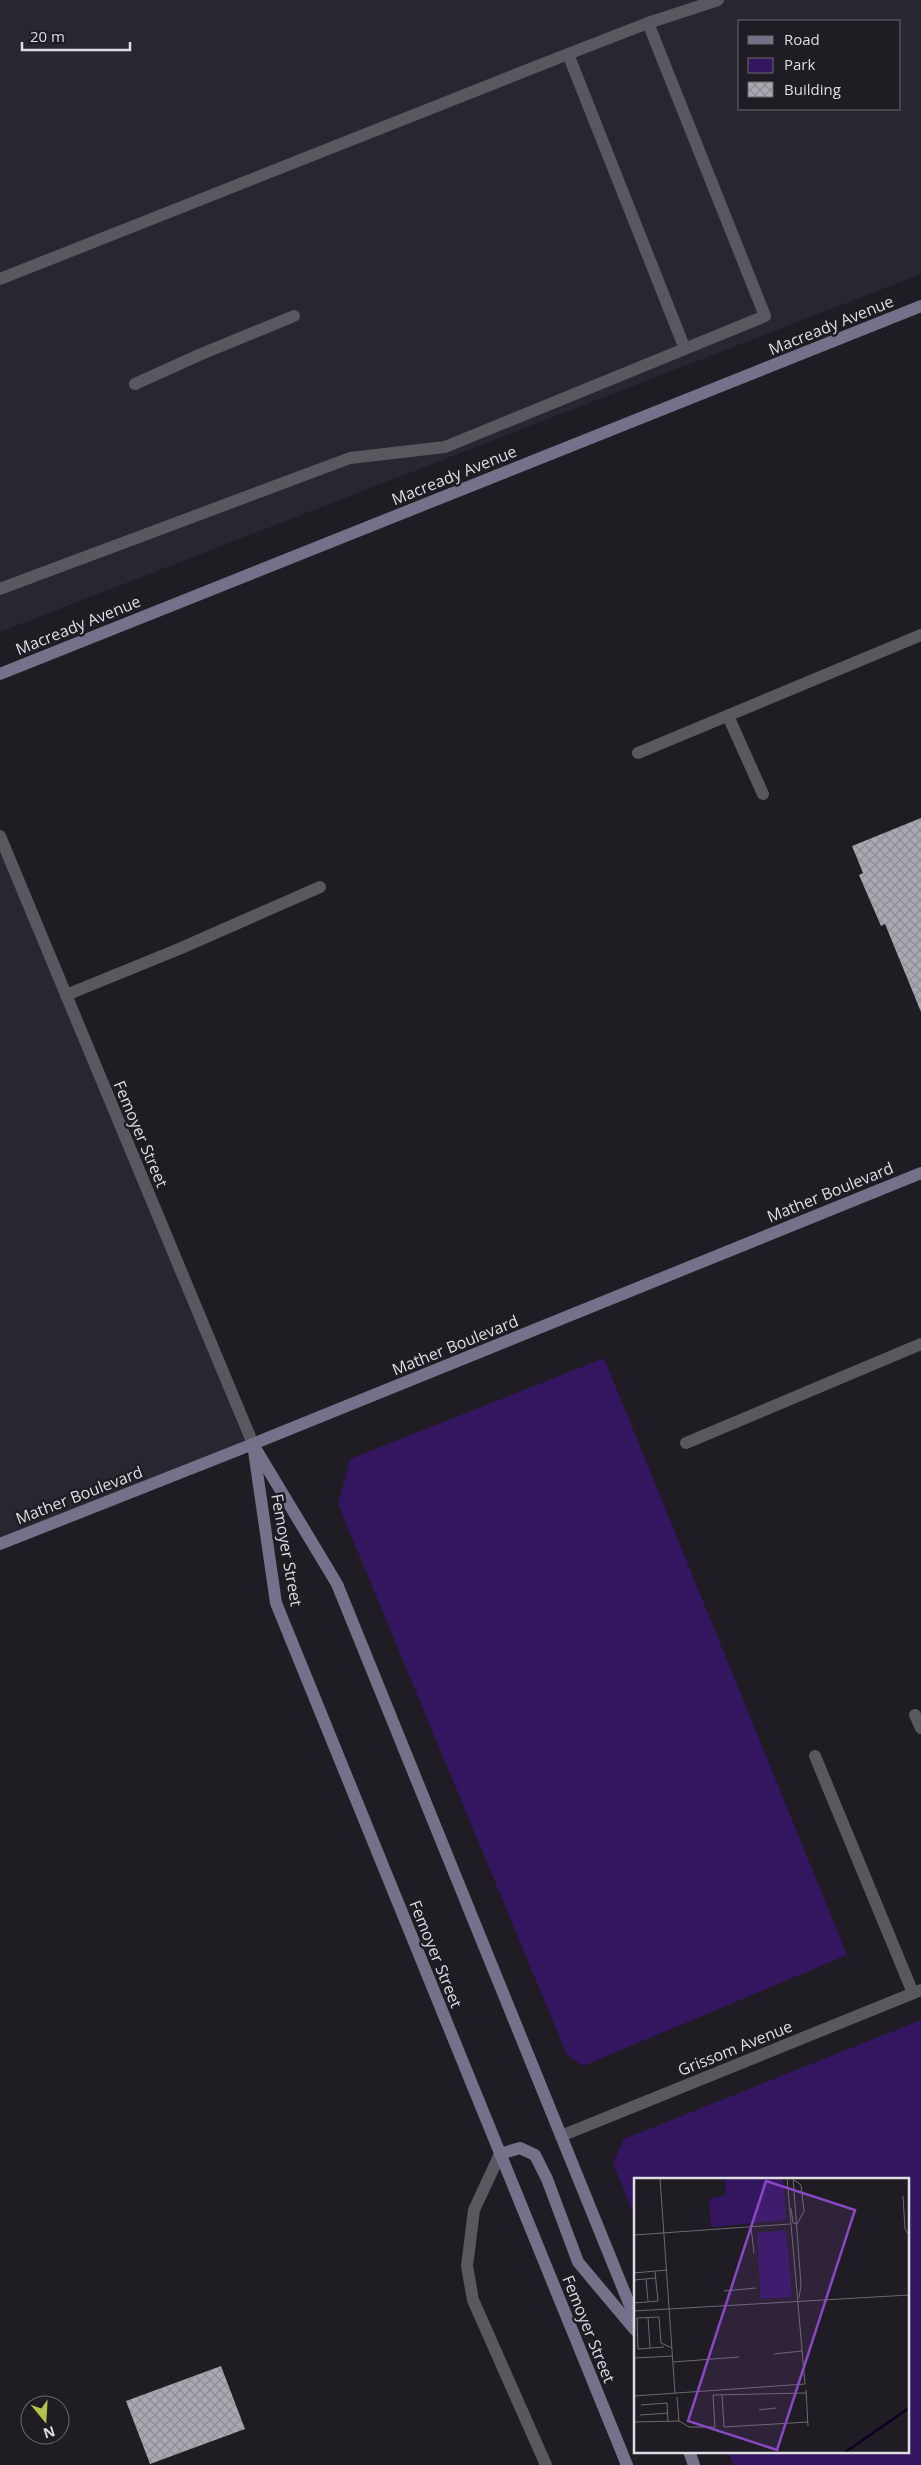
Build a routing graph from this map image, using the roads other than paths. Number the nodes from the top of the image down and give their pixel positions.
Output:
1 (718, 0) edge
2 (648, 23) junction
3 (568, 54) junction
4 (0, 279) edge
5 (921, 306) edge
6 (294, 316) dead end
7 (685, 349) junction
8 (136, 384) dead end
9 (0, 589) edge
10 (921, 635) edge
11 (0, 674) edge
12 (728, 716) junction
13 (638, 753) dead end
14 (763, 794) dead end
15 (0, 836) edge
16 (320, 887) dead end
17 (66, 996) junction
18 (921, 1173) edge
19 (921, 1344) edge
20 (686, 1443) dead end
21 (253, 1444) junction
22 (0, 1544) edge
23 (915, 1715) dead end
24 (921, 1728) edge
25 (816, 1756) dead end
26 (917, 1992) edge
27 (561, 2136) junction
28 (500, 2154) junction
29 (634, 2316) edge
30 (634, 2329) edge
31 (689, 2452) edge
32 (546, 2465) edge
33 (627, 2465) edge
34 (694, 2465) edge

1 - 2 street
2 - 3 street
2 - 7 street
3 - 4 street
3 - 7 street
5 - 11 street, Macready Avenue
6 - 8 street
7 - 9 street
10 - 12 street
12 - 13 street
12 - 14 street
15 - 17 street, Femoyer Street
16 - 17 street
17 - 21 street, Femoyer Street
18 - 21 street, Mather Boulevard
19 - 20 street
21 - 22 street, Mather Boulevard
21 - 27 street, Femoyer Street
21 - 28 street, Femoyer Street
23 - 24 street
25 - 26 street
26 - 27 street, Grissom Avenue
27 - 29 street, Femoyer Street
28 - 30 street
28 - 32 street
28 - 33 street, Femoyer Street
31 - 34 street

